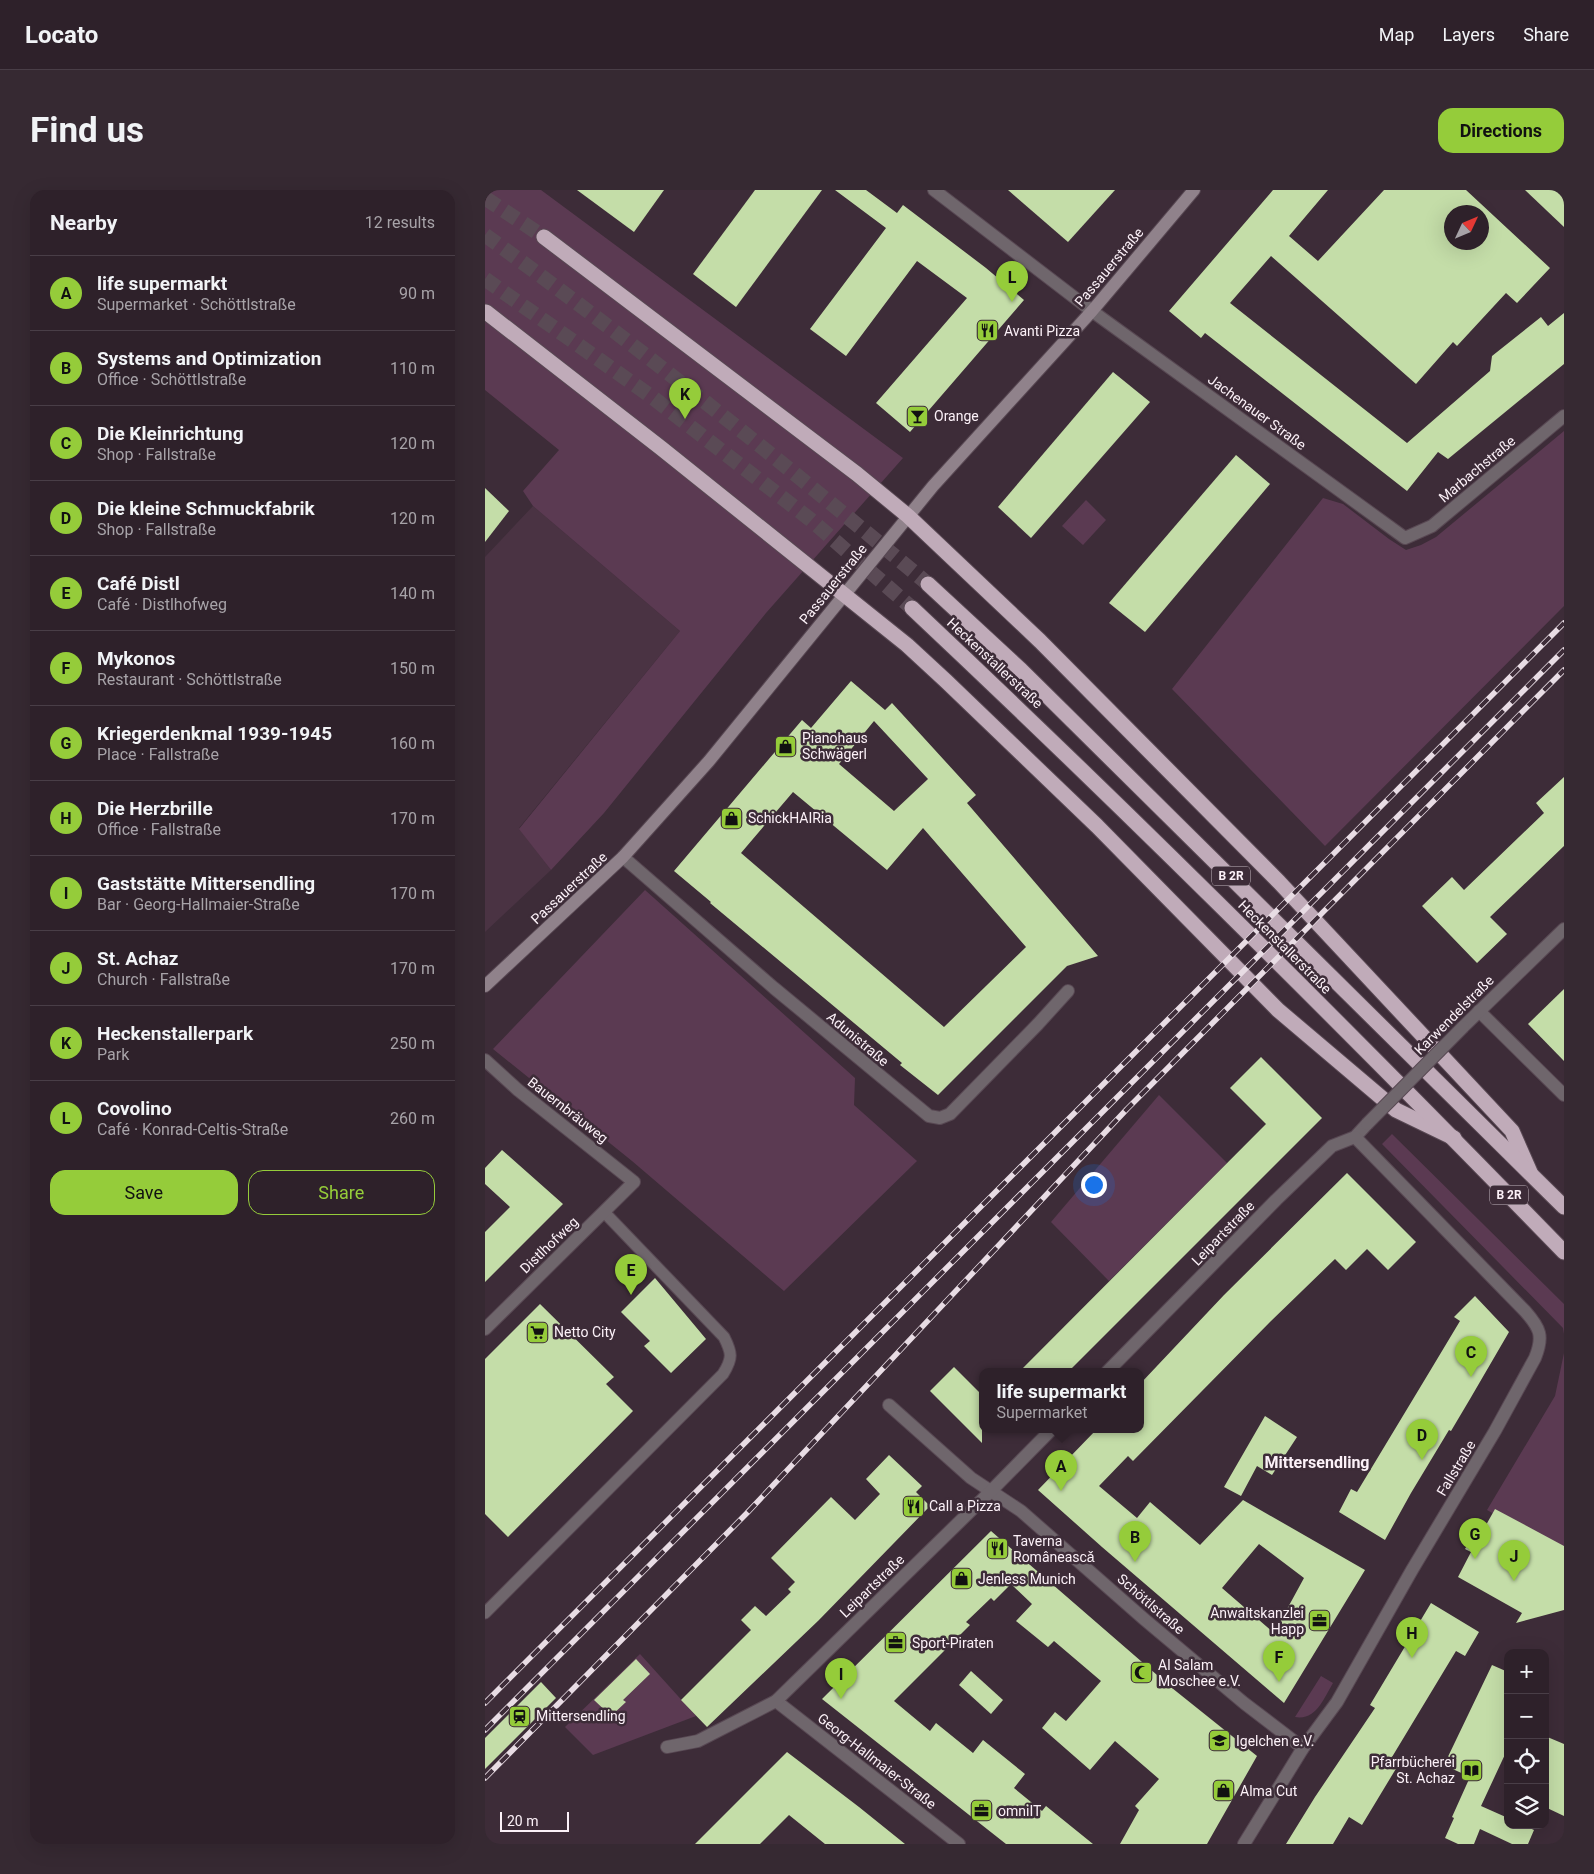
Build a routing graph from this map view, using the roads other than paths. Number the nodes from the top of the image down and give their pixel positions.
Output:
1 (934, 190) edge
2 (1194, 190) edge
3 (544, 237) tunnel mouth
4 (1092, 311) junction
5 (486, 312) edge
6 (1564, 416) edge
7 (908, 516) junction
8 (1405, 538) joint
9 (928, 584) tunnel mouth
10 (844, 594) junction
11 (912, 608) tunnel mouth
12 (623, 857) junction
13 (1564, 929) edge
14 (485, 986) edge
15 (1067, 991) dead end
16 (1479, 1011) junction
17 (485, 1060) edge
18 (1564, 1095) edge
19 (1367, 1124) joint
20 (1355, 1137) junction
21 (1453, 1138) junction
22 (1529, 1172) junction
23 (634, 1182) joint
24 (1564, 1207) edge
25 (604, 1212) junction
26 (1564, 1252) edge
27 (485, 1329) edge
28 (1111, 1368) edge
29 (889, 1405) dead end
30 (1048, 1433) edge
31 (991, 1491) junction
32 (485, 1613) edge
33 (776, 1701) junction
34 (667, 1747) dead end
35 (1303, 1748) junction
36 (959, 1844) edge
37 (1244, 1844) edge

1 - 4 street, Jachenauer Straße
2 - 4 street, Passauerstraße
3 - 7 highway
4 - 7 street, Passauerstraße
4 - 8 street, Jachenauer Straße
5 - 10 highway
6 - 8 street, Marbachstraße
7 - 10 street, Passauerstraße
7 - 22 highway
9 - 22 highway, Heckenstallerstraße / B 2R
10 - 12 street, Passauerstraße
10 - 21 highway
11 - 21 highway, Heckenstallerstraße / B 2R
12 - 14 street, Passauerstraße
12 - 15 street, Adunistraße
13 - 16 street, Karwendelstraße
16 - 18 street
16 - 19 street, Karwendelstraße, bridge
17 - 23 street, Bauernbräuweg
19 - 20 street, Leipartstraße
20 - 28 street, Leipartstraße
20 - 35 street, Fallstraße
21 - 26 highway, Heckenstallerstraße / B 2R
22 - 24 highway, Heckenstallerstraße / B 2R
23 - 25 street, Distlhofweg
25 - 27 street, Distlhofweg
25 - 32 lane
29 - 31 street, Schöttlstraße
30 - 31 street, Leipartstraße
31 - 33 street, Leipartstraße
31 - 35 street, Schöttlstraße
33 - 34 street, Leipartstraße
33 - 36 street, Georg-Hallmaier-Straße
35 - 37 street, Fallstraße

